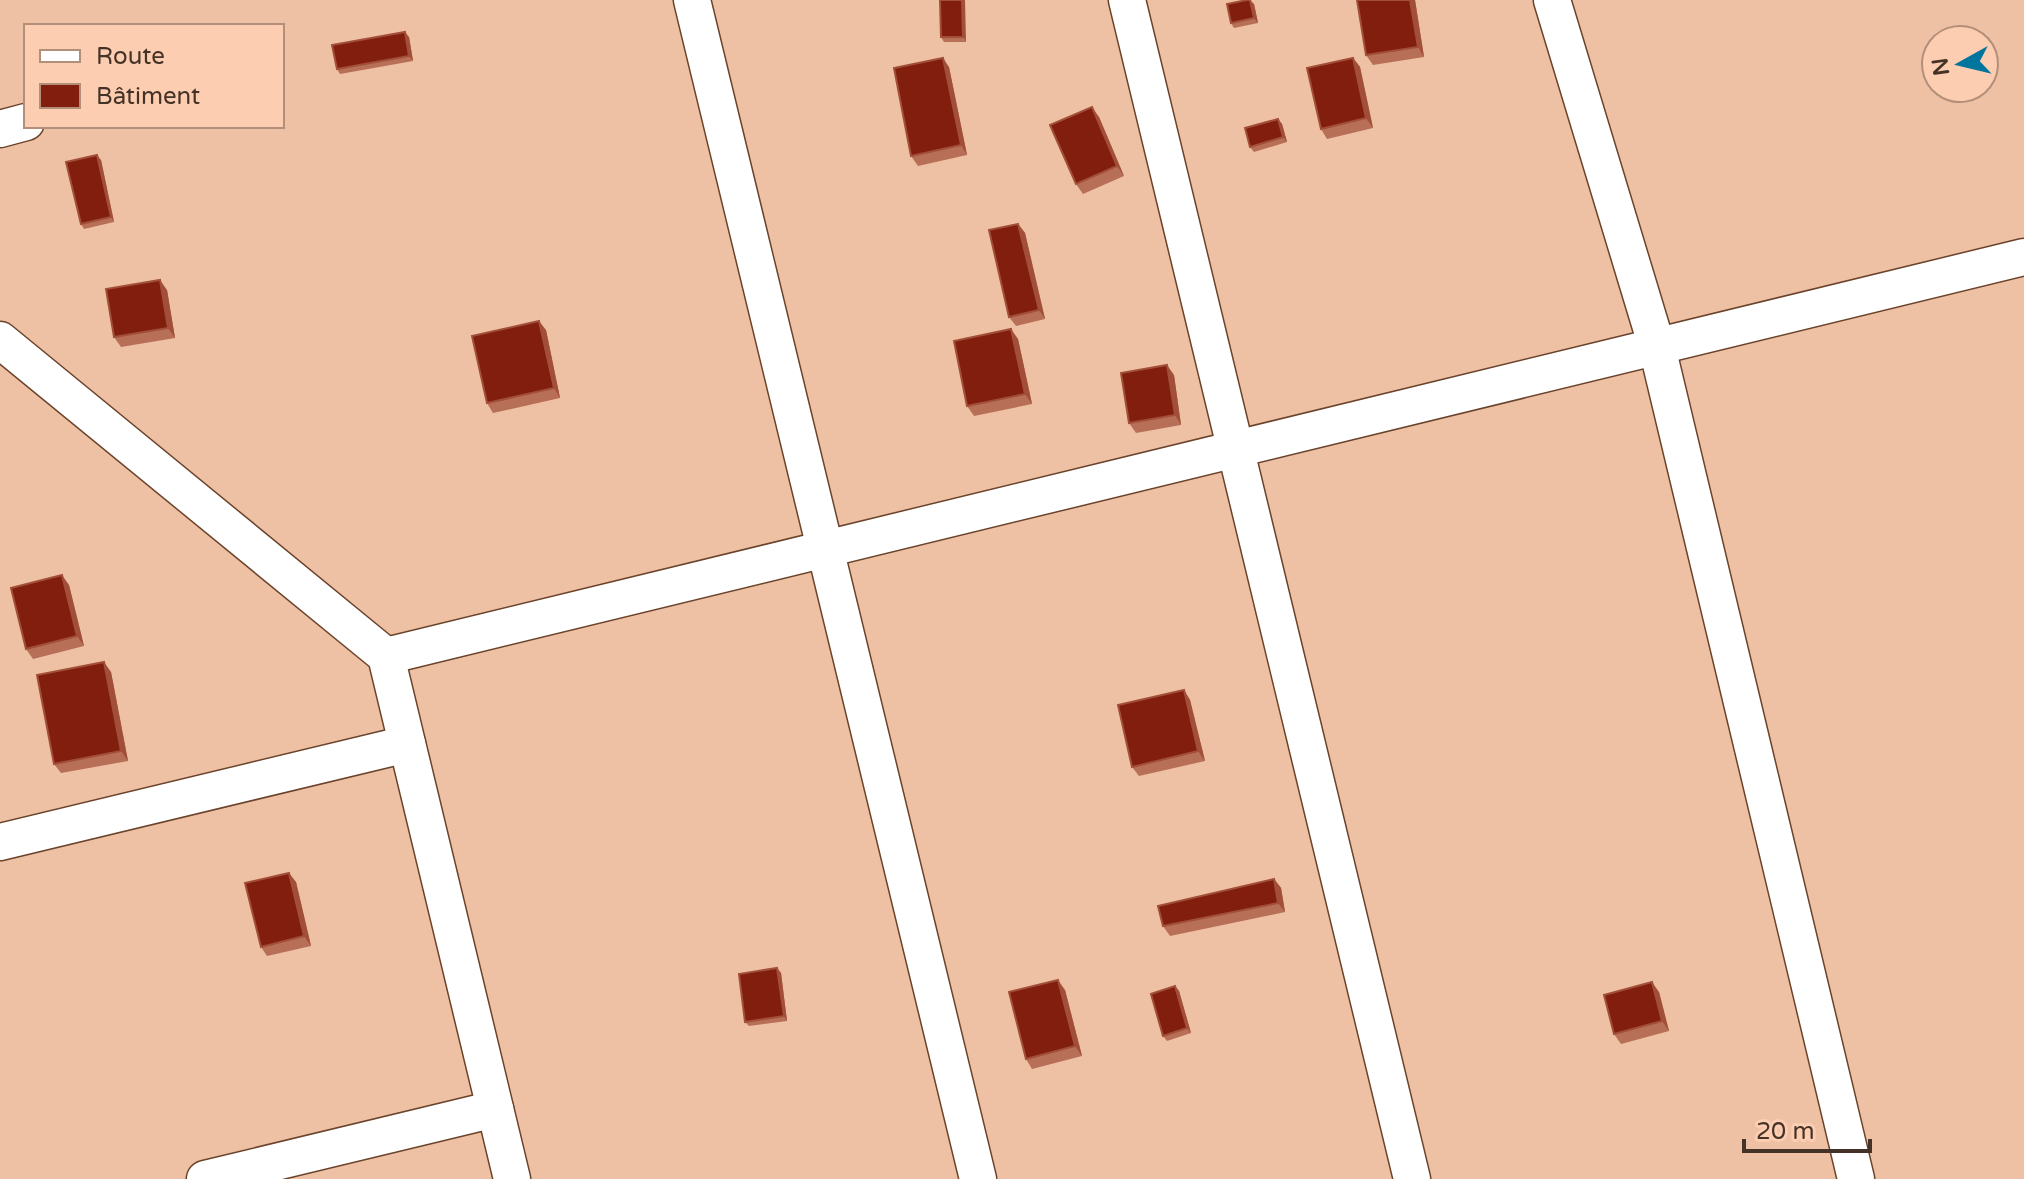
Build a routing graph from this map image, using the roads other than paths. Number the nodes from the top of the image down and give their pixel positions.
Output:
1 (692, 0) edge
2 (1127, 0) edge
3 (1552, 0) edge
4 (24, 123) edge
5 (0, 129) edge
6 (2024, 257) edge
7 (0, 340) edge
8 (1657, 347) junction
9 (1236, 449) junction
10 (825, 549) junction
11 (386, 656) junction
12 (407, 744) junction
13 (0, 842) edge
14 (495, 1109) junction
15 (205, 1179) edge
16 (512, 1179) edge
17 (978, 1179) edge
18 (1412, 1179) edge
19 (1856, 1179) edge

1 - 10 street
2 - 9 street
3 - 8 street
4 - 5 street
6 - 8 street
7 - 11 street
8 - 9 street
8 - 19 street
9 - 10 street
9 - 18 street
10 - 11 street
10 - 17 street
11 - 12 street
12 - 13 street
12 - 14 street
14 - 15 street
14 - 16 street

